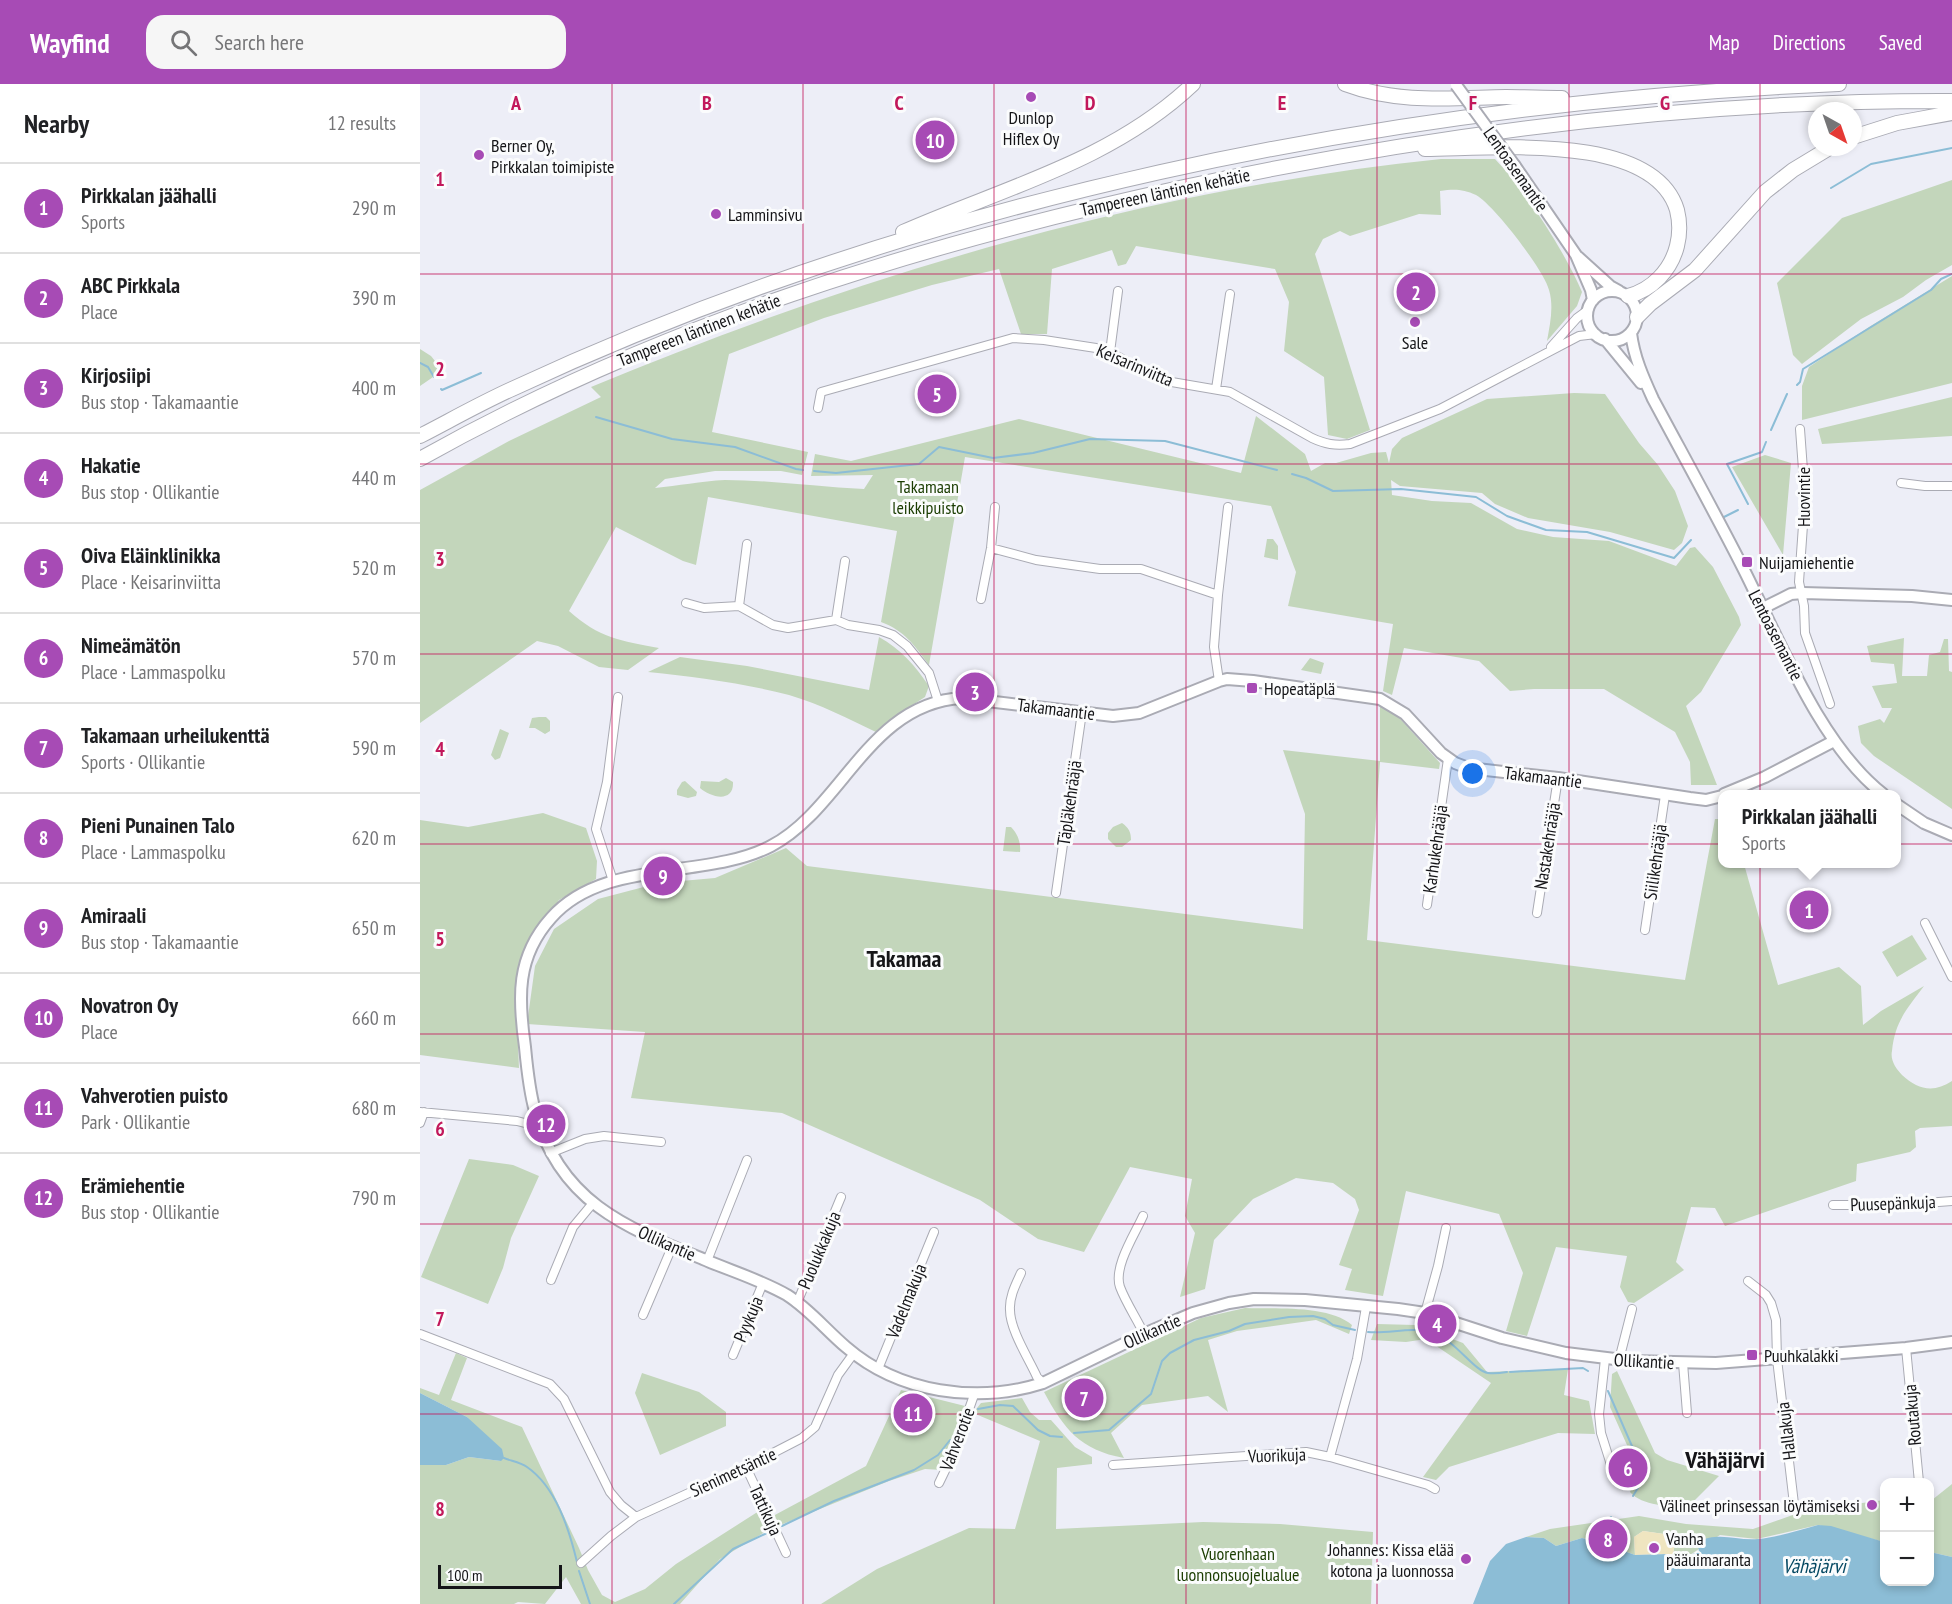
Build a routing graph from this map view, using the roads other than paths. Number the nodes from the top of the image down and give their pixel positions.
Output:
1 (1193, 84) edge
2 (1345, 84) edge
3 (1456, 84) edge
4 (1839, 84) edge
5 (1618, 99) junction
6 (1952, 101) edge
7 (1952, 113) edge
8 (1862, 134) edge
9 (1378, 149) junction
10 (1816, 156) edge
11 (1576, 255) junction
12 (846, 257) junction
13 (1118, 291) dead end
14 (1230, 294) dead end
15 (1624, 294) junction
16 (1590, 305) junction
17 (1637, 317) junction
18 (1631, 333) junction
19 (1600, 337) junction
20 (1110, 352) junction
21 (1545, 352) junction
22 (1216, 389) junction
23 (1653, 399) junction
24 (818, 408) dead end
25 (1800, 429) dead end
26 (420, 436) edge
27 (420, 459) edge
28 (1901, 483) dead end
29 (1952, 486) edge
30 (995, 507) dead end
31 (1228, 507) dead end
32 (747, 544) dead end
33 (991, 548) junction
34 (845, 561) dead end
35 (1803, 593) junction
36 (1218, 596) junction
37 (981, 599) dead end
38 (1952, 600) edge
39 (686, 603) dead end
40 (739, 606) junction
41 (1763, 608) junction
42 (836, 620) junction
43 (1219, 681) junction
44 (618, 697) dead end
45 (938, 701) junction
46 (1830, 704) dead end
47 (1082, 712) junction
48 (1834, 741) junction
49 (1448, 759) junction
50 (1558, 778) junction
51 (1735, 790) edge
52 (1878, 790) edge
53 (1665, 795) junction
54 (1718, 797) edge
55 (1901, 807) edge
56 (1952, 835) edge
57 (613, 881) junction
58 (1056, 893) dead end
59 (1427, 905) dead end
60 (1537, 913) dead end
61 (1924, 922) dead end
62 (1645, 930) dead end
63 (1952, 977) edge
64 (523, 1034) joint
65 (422, 1112) edge
66 (420, 1124) edge
67 (540, 1127) junction
68 (661, 1142) dead end
69 (550, 1153) junction
70 (747, 1160) dead end
71 (841, 1197) dead end
72 (1952, 1201) edge
73 (593, 1203) junction
74 (1833, 1205) dead end
75 (1143, 1216) dead end
76 (1446, 1228) dead end
77 (934, 1232) dead end
78 (672, 1247) junction
79 (707, 1261) junction
80 (1021, 1273) dead end
81 (551, 1280) dead end
82 (1748, 1281) dead end
83 (763, 1283) junction
84 (797, 1303) junction
85 (1366, 1307) junction
86 (1632, 1309) dead end
87 (1425, 1313) junction
88 (643, 1316) dead end
89 (420, 1334) edge
90 (1144, 1334) junction
91 (1952, 1342) edge
92 (1906, 1348) junction
93 (854, 1353) junction
94 (733, 1355) dead end
95 (1605, 1359) junction
96 (1777, 1359) junction
97 (1619, 1360) junction
98 (1683, 1363) junction
99 (878, 1369) junction
100 (1042, 1383) junction
101 (974, 1395) junction
102 (1687, 1413) dead end
103 (1330, 1457) junction
104 (1113, 1465) dead end
105 (746, 1467) junction
106 (1613, 1471) dead end
107 (1919, 1478) edge
108 (939, 1483) dead end
109 (1435, 1489) dead end
110 (1794, 1504) dead end
111 (636, 1517) junction
112 (786, 1553) dead end
113 (581, 1563) dead end

1 - 12 highway
2 - 5 highway
3 - 11 street, Lentoasemantie, bridge
4 - 5 highway, Tampereen läntinen kehätie
5 - 12 highway, Tampereen läntinen kehätie
6 - 9 highway, Tampereen läntinen kehätie
7 - 8 highway
9 - 15 highway
9 - 27 highway, Tampereen läntinen kehätie
10 - 17 highway
11 - 15 street, Lentoasemantie
11 - 16 street, Lentoasemantie
12 - 26 highway, Tampereen läntinen kehätie
13 - 20 street
14 - 22 street
15 - 16 street
15 - 17 street
16 - 19 street
16 - 21 street, Keisarinviitta
17 - 18 street
18 - 19 street
18 - 23 street, Lentoasemantie
19 - 21 street, Keisarinviitta
19 - 23 street, Lentoasemantie
20 - 22 street, Keisarinviitta
20 - 24 street, Keisarinviitta
21 - 22 street, Keisarinviitta
23 - 41 street, Lentoasemantie
25 - 35 street, Huovintie
28 - 29 street
30 - 33 street
31 - 36 street
32 - 40 street
33 - 36 street
33 - 37 street
34 - 42 street
35 - 38 street
35 - 41 street
35 - 46 street, Huovintie
36 - 43 street
39 - 40 street
40 - 42 street
41 - 48 street, Lentoasemantie
42 - 45 street
43 - 47 street, Takamaantie
43 - 49 street, Takamaantie
44 - 57 street
45 - 47 street, Takamaantie
45 - 57 street, Takamaantie
47 - 58 street, Täpläkehrääjä
48 - 51 street, Takamaantie
48 - 52 street, Lentoasemantie
49 - 50 street, Takamaantie
49 - 59 street, Karhukehrääjä
50 - 53 street, Takamaantie
50 - 60 street, Nastakehrääjä
53 - 54 street, Takamaantie
53 - 62 street, Siilikehrääjä
55 - 56 street
57 - 64 street, Takamaantie
61 - 63 street
64 - 67 street, Ollikantie
65 - 66 street
65 - 67 street
67 - 69 street, Ollikantie
68 - 69 street
69 - 73 street, Ollikantie
70 - 79 street
71 - 84 street, Puolukkakuja
72 - 74 street, Puusepänkuja
73 - 78 street, Ollikantie
73 - 81 street
75 - 90 street
76 - 87 street
77 - 99 street, Vadelmakuja
78 - 79 street, Ollikantie
78 - 88 street
79 - 83 street, Ollikantie
80 - 100 street
82 - 96 street, Hallakuja
83 - 84 street, Ollikantie
83 - 94 street, Pyykuja
84 - 93 street, Ollikantie
85 - 87 street, Ollikantie
85 - 90 street, Ollikantie
85 - 103 street
86 - 97 street
87 - 95 street, Ollikantie
89 - 111 street
90 - 100 street, Ollikantie
91 - 92 street, Ollikantie
92 - 96 street, Ollikantie
92 - 107 street, Routakuja
93 - 99 street, Ollikantie
93 - 105 street, Sienimetsäntie
95 - 97 street, Ollikantie
95 - 106 street
96 - 98 street, Ollikantie
96 - 110 street, Hallakuja
97 - 98 street, Ollikantie
98 - 102 street
99 - 101 street, Ollikantie
100 - 101 street, Ollikantie
101 - 108 street, Vahverotie
103 - 104 street, Vuorikuja
103 - 109 street, Vuorikuja
105 - 111 street, Sienimetsäntie
105 - 112 street, Tattikuja
111 - 113 street, Sienimetsäntie

